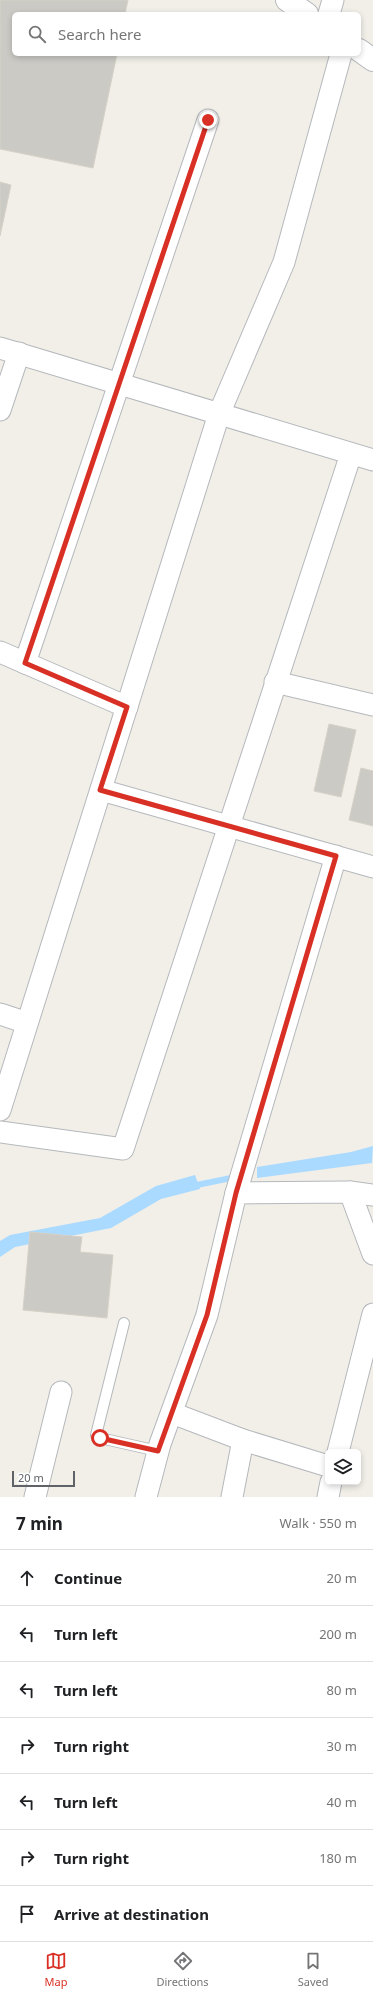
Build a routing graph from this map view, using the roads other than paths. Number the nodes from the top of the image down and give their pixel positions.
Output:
1 (287, 0) edge
2 (333, 0) edge
3 (304, 12) edge
4 (330, 12) edge
5 (361, 51) edge
6 (340, 56) edge
7 (373, 60) edge
8 (208, 120) dead end
9 (10, 350) edge
10 (120, 384) junction
11 (0, 410) edge
12 (219, 414) junction
13 (351, 454) junction
14 (373, 460) edge
15 (1, 656) edge
16 (25, 663) junction
17 (275, 682) junction
18 (373, 705) edge
19 (127, 707) junction
20 (100, 790) junction
21 (228, 826) junction
22 (336, 856) junction
23 (373, 867) edge
24 (0, 1014) edge
25 (27, 1023) junction
26 (0, 1110) edge
27 (0, 1132) edge
28 (350, 1192) junction
29 (236, 1193) junction
30 (373, 1195) edge
31 (373, 1254) edge
32 (373, 1314) edge
33 (124, 1323) dead end
34 (61, 1392) dead end
35 (172, 1413) junction
36 (243, 1440) junction
37 (339, 1449) edge
38 (158, 1451) junction
39 (325, 1465) edge
40 (330, 1485) edge
41 (35, 1497) edge
42 (146, 1497) edge
43 (232, 1497) edge
44 (328, 1497) edge

1 - 3 street
2 - 4 street
5 - 7 street
6 - 12 street
8 - 10 street
9 - 10 street
9 - 11 street
10 - 12 street
10 - 16 street
12 - 13 street
12 - 19 street
13 - 14 street
13 - 17 street
15 - 16 street
16 - 19 street
17 - 18 street
17 - 21 street
19 - 20 street
20 - 21 street
20 - 25 street
21 - 22 street
21 - 27 street
22 - 23 street
22 - 29 street
24 - 25 street
25 - 26 street
28 - 29 street
28 - 30 street
28 - 31 street
29 - 35 street
32 - 37 street
33 - 38 lane
34 - 41 street
35 - 36 street
35 - 38 street
36 - 39 street
36 - 43 street
38 - 42 street
40 - 44 street

